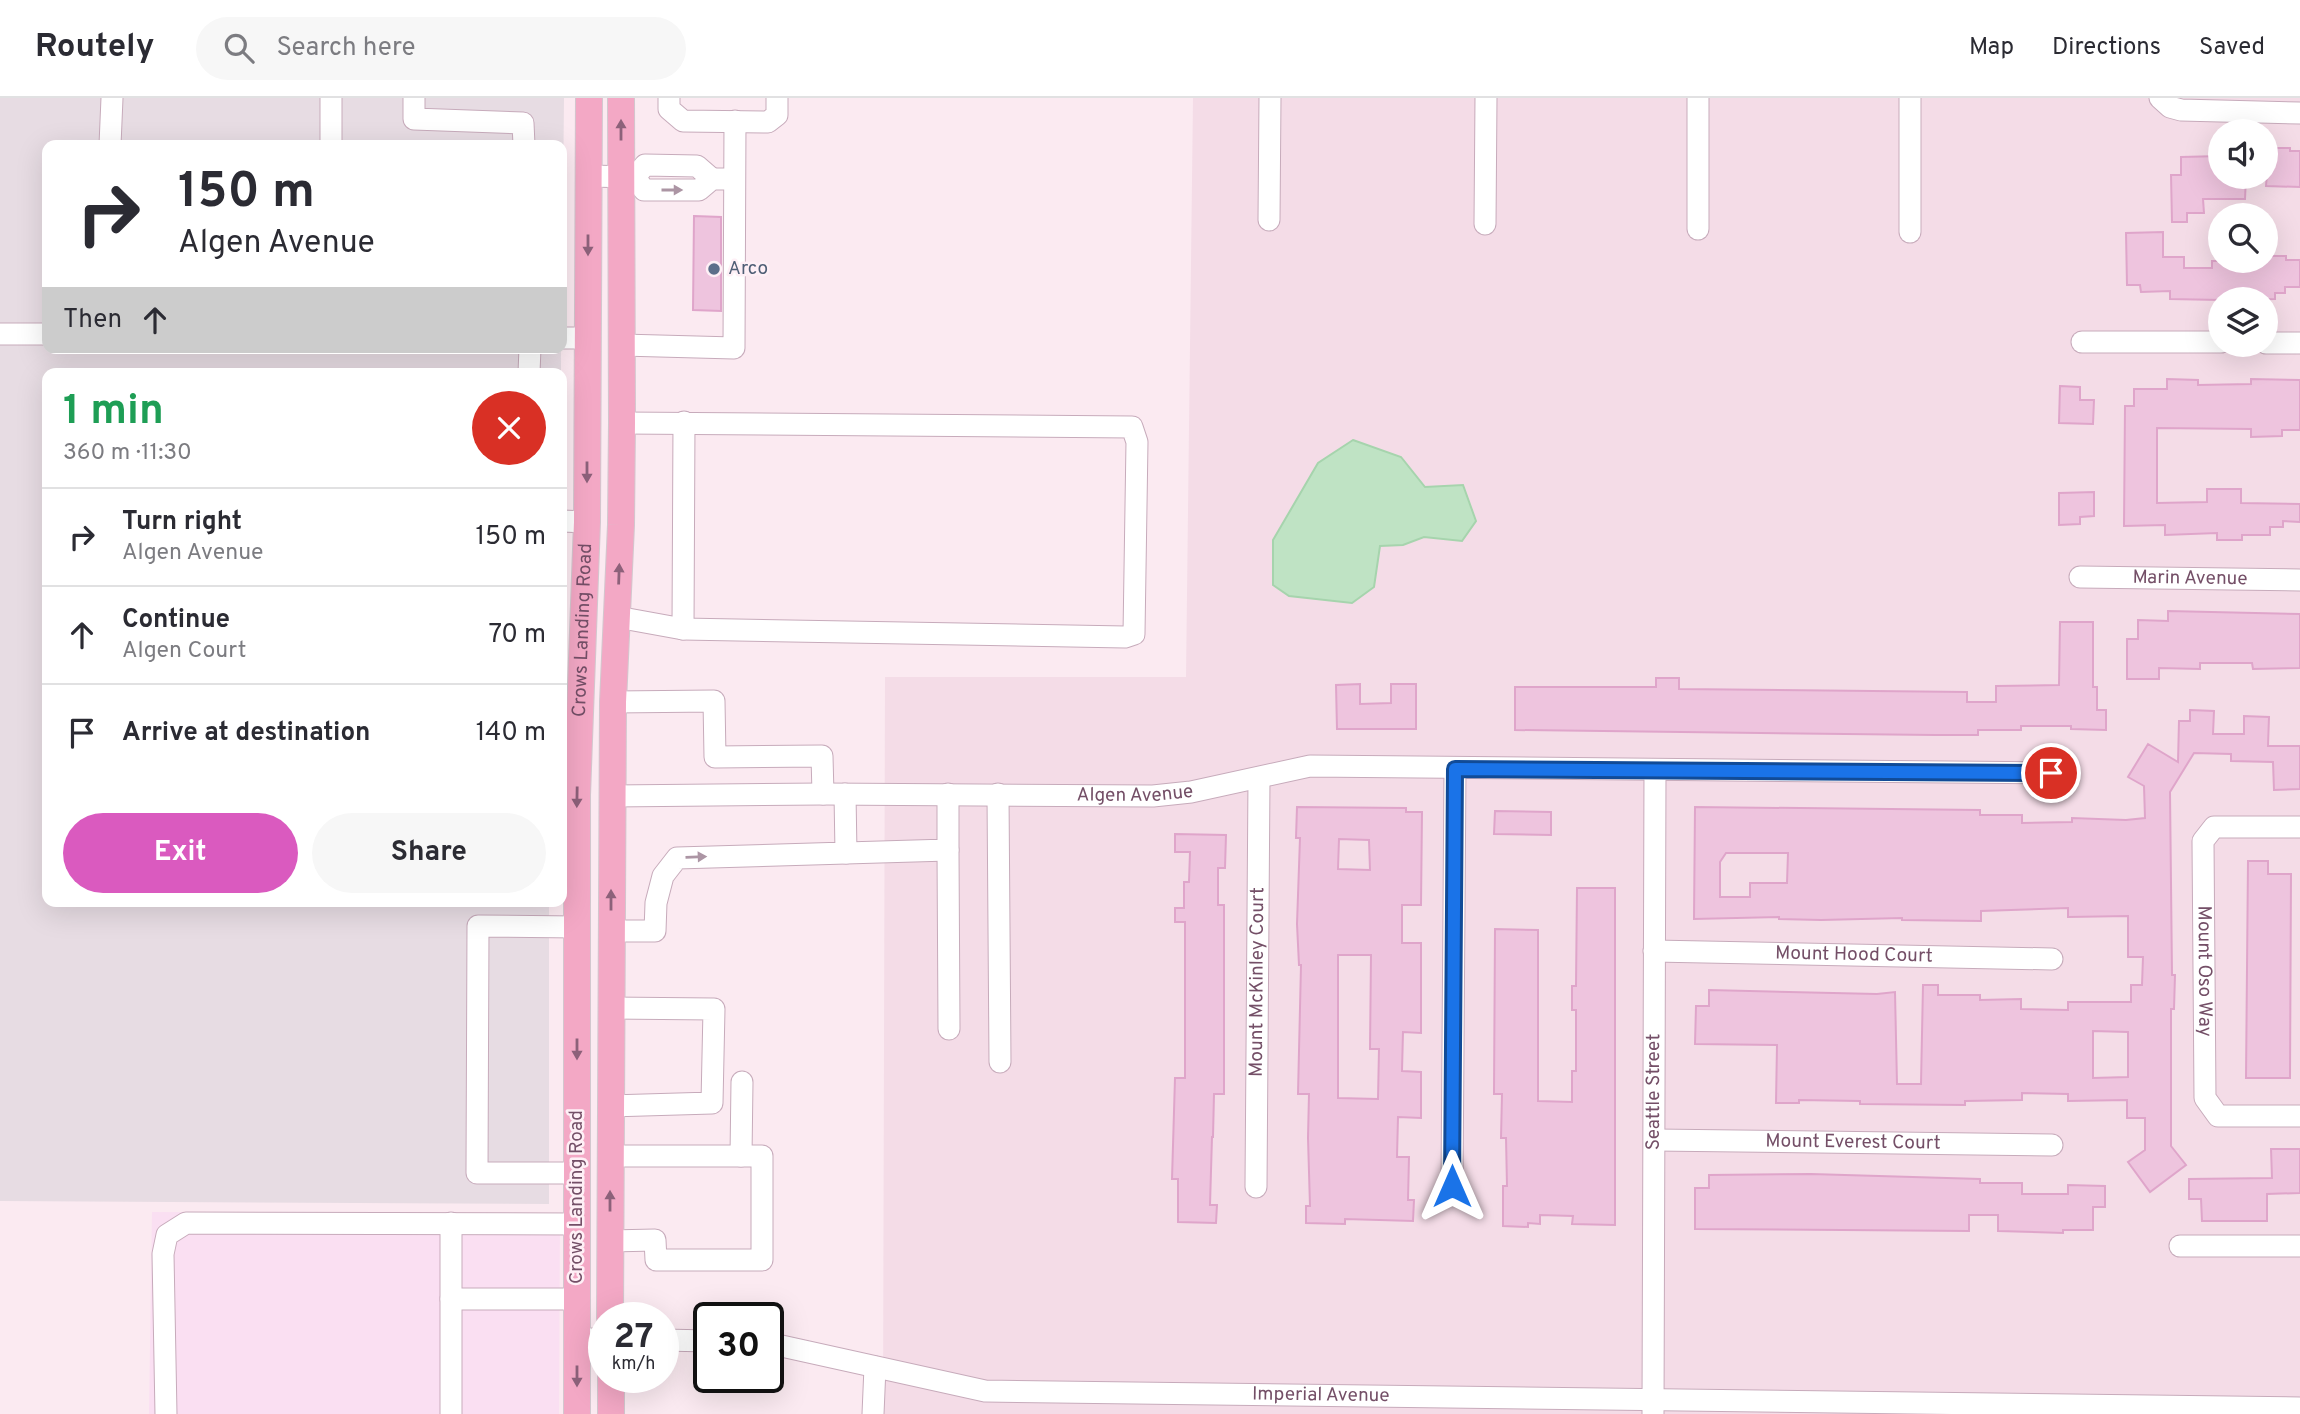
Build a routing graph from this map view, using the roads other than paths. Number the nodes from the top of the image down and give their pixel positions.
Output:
1 (112, 98) edge
2 (331, 98) edge
3 (414, 98) edge
4 (589, 98) edge
5 (621, 98) edge
6 (669, 98) edge
7 (777, 98) edge
8 (1270, 98) edge
9 (1486, 98) edge
10 (1698, 98) edge
11 (1910, 98) edge
12 (2160, 99) edge
13 (2300, 113) edge
14 (736, 121) junction
15 (110, 140) edge
16 (331, 140) edge
17 (524, 140) edge
18 (588, 176) junction
19 (628, 177) junction
20 (736, 179) junction
21 (1269, 220) dead end
22 (1485, 224) dead end
23 (1698, 229) dead end
24 (1910, 232) dead end
25 (0, 334) edge
26 (42, 334) edge
27 (579, 342) edge
28 (2082, 342) dead end
29 (2208, 342) edge
30 (2278, 343) edge
31 (2300, 343) edge
32 (622, 345) junction
33 (684, 422) junction
34 (622, 423) junction
35 (574, 522) edge
36 (2080, 577) dead end
37 (2300, 580) edge
38 (617, 617) junction
39 (683, 629) junction
40 (581, 679) junction
41 (613, 702) junction
42 (1455, 769) junction
43 (1655, 769) junction
44 (2051, 773) dead end
45 (1259, 778) junction
46 (822, 794) junction
47 (845, 794) junction
48 (948, 794) junction
49 (998, 794) junction
50 (612, 796) junction
51 (2300, 827) edge
52 (948, 850) junction
53 (846, 853) junction
54 (569, 864) edge
55 (577, 927) junction
56 (611, 930) junction
57 (1654, 951) junction
58 (2052, 960) dead end
59 (610, 1008) junction
60 (949, 1029) dead end
61 (610, 1050) junction
62 (1000, 1062) dead end
63 (743, 1082) dead end
64 (610, 1106) junction
65 (2300, 1116) edge
66 (1655, 1140) junction
67 (2052, 1144) dead end
68 (610, 1156) junction
69 (741, 1156) junction
70 (577, 1173) junction
71 (1452, 1186) dead end
72 (1256, 1187) dead end
73 (451, 1223) junction
74 (577, 1224) junction
75 (610, 1241) junction
76 (2180, 1246) dead end
77 (2300, 1246) edge
78 (577, 1299) junction
79 (451, 1300) junction
80 (611, 1302) edge
81 (577, 1339) junction
82 (588, 1339) edge
83 (784, 1347) edge
84 (875, 1367) junction
85 (611, 1393) edge
86 (1653, 1407) edge
87 (2300, 1408) edge
88 (166, 1414) edge
89 (451, 1414) edge
90 (577, 1414) edge
91 (611, 1414) edge
92 (873, 1414) edge

1 - 15 street
2 - 16 street
3 - 17 street
4 - 18 main road, Crows Landing Road
19 -> 5 main road, Crows Landing Road
6 - 14 street
7 - 14 street
8 - 21 street
9 - 22 street
10 - 23 street
11 - 24 street
12 - 13 street
14 - 20 street
18 - 19 street
18 -> 27 main road, Crows Landing Road
19 - 20 street
19 - 32 main road, Crows Landing Road
20 - 32 street
25 - 26 street
27 - 34 main road
27 -> 35 main road, Crows Landing Road
28 - 29 street
30 - 31 street
32 - 34 main road, Crows Landing Road
33 - 34 street
33 - 39 street
33 - 39 street
38 -> 34 main road, Crows Landing Road
35 - 40 main road, Crows Landing Road
36 - 37 street, Marin Avenue
38 - 39 street
38 - 41 main road, Crows Landing Road
40 - 50 main road
40 -> 54 main road, Crows Landing Road
41 - 46 street
41 - 50 main road, Crows Landing Road
42 - 43 street, Algen Avenue
42 - 45 street, Algen Avenue
42 - 71 street
43 - 44 street, Algen Avenue
43 - 57 street, Seattle Street
45 - 49 street, Algen Avenue
45 - 72 street, Mount McKinley Court
46 - 47 street, Algen Avenue
46 - 50 street, Algen Avenue
47 - 48 street, Algen Avenue
47 - 53 street
48 - 49 street, Algen Avenue
48 - 52 street
49 - 62 street
56 -> 50 main road, Crows Landing Road
51 - 65 street, Mount Oso Way
52 - 53 street
52 - 60 street
56 -> 53 street
54 - 55 main road, Crows Landing Road
54 - 61 main road
55 -> 70 main road, Crows Landing Road
55 - 70 street
56 - 59 main road, Crows Landing Road
57 - 58 street, Mount Hood Court
57 - 66 street, Seattle Street
59 - 61 main road, Crows Landing Road
59 - 64 street
61 - 64 main road, Crows Landing Road
63 - 69 street
64 - 68 main road, Crows Landing Road
66 - 67 street, Mount Everest Court
66 - 86 street, Seattle Street
68 - 69 street
75 -> 68 main road, Crows Landing Road
69 - 75 street
70 - 74 main road, Crows Landing Road
73 - 74 street
73 - 79 street
73 - 88 street
74 - 78 main road, Crows Landing Road
75 - 80 main road, Crows Landing Road
76 - 77 street
78 - 79 street
78 - 81 main road, Crows Landing Road
79 - 89 street
81 - 82 street
81 -> 90 main road, Crows Landing Road
83 - 84 street, Imperial Avenue
84 - 86 street, Imperial Avenue
84 - 92 street
85 - 91 main road
86 - 87 street, Imperial Avenue

